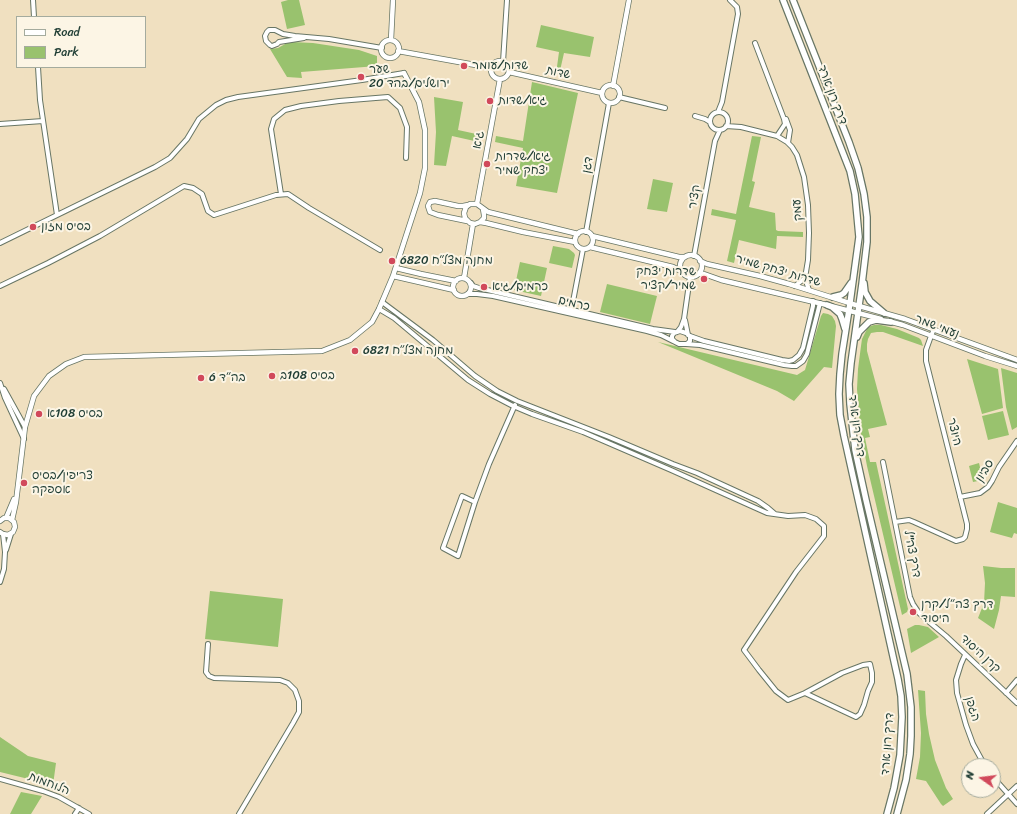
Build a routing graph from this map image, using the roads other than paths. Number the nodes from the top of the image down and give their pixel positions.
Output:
1 (33, 0) edge
2 (393, 0) edge
3 (506, 0) edge
4 (629, 0) edge
5 (730, 0) edge
6 (783, 0) edge
7 (793, 0) edge
8 (34, 16) edge
9 (279, 32) junction
10 (304, 38) junction
11 (391, 40) junction
12 (279, 42) junction
13 (755, 43) dead end
14 (382, 48) junction
15 (398, 51) junction
16 (503, 62) junction
17 (38, 68) edge
18 (492, 68) junction
19 (509, 72) junction
20 (404, 73) joint
21 (500, 79) junction
22 (613, 86) junction
23 (602, 92) junction
24 (619, 97) junction
25 (722, 102) junction
26 (609, 103) junction
27 (665, 108) dead end
28 (718, 112) junction
29 (724, 114) junction
30 (782, 114) junction
31 (695, 116) dead end
32 (712, 116) junction
33 (700, 117) junction
34 (728, 120) junction
35 (43, 121) junction
36 (710, 122) junction
37 (0, 124) edge
38 (726, 126) junction
39 (741, 127) junction
40 (714, 128) junction
41 (720, 130) junction
42 (777, 136) junction
43 (715, 141) junction
44 (788, 143) junction
45 (406, 158) dead end
46 (281, 194) junction
47 (477, 204) junction
48 (468, 205) junction
49 (484, 209) junction
50 (57, 215) junction
51 (467, 221) junction
52 (480, 222) junction
53 (473, 224) junction
54 (586, 232) junction
55 (578, 234) junction
56 (592, 236) junction
57 (575, 242) junction
58 (0, 243) edge
59 (590, 247) junction
60 (583, 249) junction
61 (380, 250) dead end
62 (694, 256) junction
63 (685, 257) junction
64 (700, 261) junction
65 (396, 268) junction
66 (681, 271) junction
67 (698, 274) junction
68 (394, 276) junction
69 (690, 277) junction
70 (863, 277) junction
71 (464, 278) junction
72 (805, 278) junction
73 (853, 279) junction
74 (456, 281) junction
75 (471, 283) junction
76 (0, 286) edge
77 (795, 286) junction
78 (454, 290) junction
79 (808, 290) junction
80 (468, 294) junction
81 (833, 298) junction
82 (382, 302) junction
83 (813, 302) junction
84 (820, 303) junction
85 (850, 303) junction
86 (827, 305) junction
87 (859, 306) junction
88 (380, 309) junction
89 (849, 310) junction
90 (571, 312) junction
91 (858, 313) junction
92 (884, 313) junction
93 (685, 316) junction
94 (891, 322) junction
95 (934, 329) junction
96 (676, 332) junction
97 (845, 332) junction
98 (689, 336) junction
99 (931, 336) junction
100 (673, 341) junction
101 (854, 342) junction
102 (686, 344) junction
103 (1017, 360) edge
104 (1017, 366) edge
105 (0, 383) edge
106 (2, 396) edge
107 (517, 401) junction
108 (514, 407) junction
109 (25, 427) junction
110 (24, 440) junction
111 (1017, 441) edge
112 (883, 462) dead end
113 (18, 488) junction
114 (960, 497) junction
115 (475, 502) junction
116 (775, 514) junction
117 (6, 518) junction
118 (12, 520) junction
119 (0, 521) edge
120 (895, 522) junction
121 (2, 533) edge
122 (11, 534) junction
123 (5, 552) junction
124 (0, 582) edge
125 (946, 636) joint
126 (208, 644) dead end
127 (965, 655) junction
128 (1017, 680) edge
129 (805, 693) junction
130 (1006, 693) junction
131 (1017, 703) edge
132 (981, 758) edge
133 (0, 779) edge
134 (1001, 786) edge
135 (1017, 786) edge
136 (1008, 794) junction
137 (1017, 804) edge
138 (79, 808) junction
139 (75, 814) edge
140 (89, 814) edge
141 (239, 814) edge
142 (888, 814) edge
143 (897, 814) edge
144 (987, 814) edge

1 - 8 street
2 - 11 street
3 - 16 street
4 - 22 street
5 - 25 street
6 - 73 main road, דרך רון ארד
7 - 70 main road, דרך רון ארד
9 - 10 street
9 - 12 street
9 - 12 street
10 - 12 street
10 - 14 street
11 - 14 street
11 - 15 street
13 - 30 street
14 - 15 street
15 - 18 street
16 - 18 street
16 - 19 street
17 - 35 street
18 - 21 street
19 - 21 street
19 - 23 street, שדות
20 - 50 street
20 - 65 street
21 - 47 street, גיא
22 - 23 street
22 - 24 street
23 - 26 street
24 - 26 street
24 - 27 street
25 - 28 street
25 - 29 street
26 - 54 street, דגן
28 - 29 street
28 - 32 street
29 - 34 street
30 - 42 street
30 - 44 street
31 - 33 street
32 - 33 street
32 - 36 street
33 - 36 street
34 - 38 street
34 - 39 street, עמק
35 - 37 street
35 - 50 street
36 - 40 street
38 - 39 street, עמק
38 - 41 street
39 - 42 street, עמק
40 - 41 street
40 - 43 street, קציר
41 - 43 street, קציר
42 - 44 street, עמק
43 - 62 street, קציר
44 - 72 street, עמק
45 - 46 street
46 - 61 street
46 - 76 street
47 - 48 street
47 - 49 street
48 - 51 street
48 - 51 street
49 - 52 street
49 - 55 street
50 - 58 street
51 - 53 street
52 - 53 street
52 - 57 street
53 - 71 street
54 - 55 street
54 - 56 street
55 - 57 street
56 - 59 street
56 - 63 street
57 - 60 street
59 - 60 street
59 - 66 street
60 - 90 street
62 - 63 street
62 - 64 street
63 - 66 street
64 - 67 street
64 - 77 street, שדרות יצחק שמיר
65 - 68 street
65 - 74 street
66 - 69 street
67 - 69 street
67 - 83 street, שדרות יצחק שמיר
68 - 78 street
68 - 82 street
69 - 93 street
70 - 87 main road, דרך רון ארד
70 - 92 main road
71 - 74 street
71 - 75 street
72 - 77 street
72 - 79 street, עמק
73 - 81 main road
73 - 85 main road, דרך רון ארד
74 - 78 street
75 - 80 street
75 - 90 street, כרמים
77 - 79 street, שדרות יצחק שמיר
78 - 80 street
79 - 81 street, שדרות יצחק שמיר
80 - 90 street, כרמים
81 - 85 street, שדרות יצחק שמיר
82 - 88 street
82 - 107 street
83 - 84 street, שדרות יצחק שמיר
83 - 98 street
84 - 86 street, שדרות יצחק שמיר
84 - 102 street
85 - 87 street, נעמי שמר
85 - 89 main road, דרך רון ארד
86 - 89 street, שדרות יצחק שמיר
86 - 97 main road
87 - 91 main road, דרך רון ארד
87 - 92 street, נעמי שמר
88 - 108 street
88 - 109 street
89 - 91 street, נעמי שמר
89 - 97 main road, דרך רון ארד
90 - 96 street, כרמים
90 - 100 street, כרמים
91 - 94 street, נעמי שמר
91 - 101 main road, דרך רון ארד
92 - 95 street, נעמי שמר
93 - 96 street
93 - 98 street
94 - 99 street, נעמי שמר
94 - 101 main road
95 - 99 street, היוצר
95 - 103 street, נעמי שמר
96 - 98 street
96 - 100 street
97 - 142 main road, דרך רון ארד
98 - 102 street
99 - 104 street, נעמי שמר
99 - 114 street, היוצר
100 - 102 street
101 - 143 main road, דרך רון ארד
105 - 106 street
105 - 109 street
106 - 110 street
107 - 108 street
107 - 116 street
108 - 115 street
108 - 116 street
109 - 110 street
110 - 113 street
111 - 114 street, סביון
112 - 120 street, דרך צה"ל
113 - 117 street
113 - 118 street
114 - 120 street, היוצר
115 - 115 street
116 - 129 street
117 - 118 street
117 - 119 street
118 - 122 street
120 - 125 street, דרך צה"ל
121 - 122 street
121 - 123 street
122 - 123 street
123 - 124 street
125 - 127 street, קרן היסוד
126 - 141 street
127 - 130 street, קרן היסוד
127 - 132 street, הגפן
128 - 130 street
129 - 129 street
130 - 131 street, קרן היסוד
133 - 138 street, הלוחמות
134 - 136 street
135 - 136 street
136 - 137 street
136 - 144 street
138 - 139 street
138 - 140 street, הלוחמות

